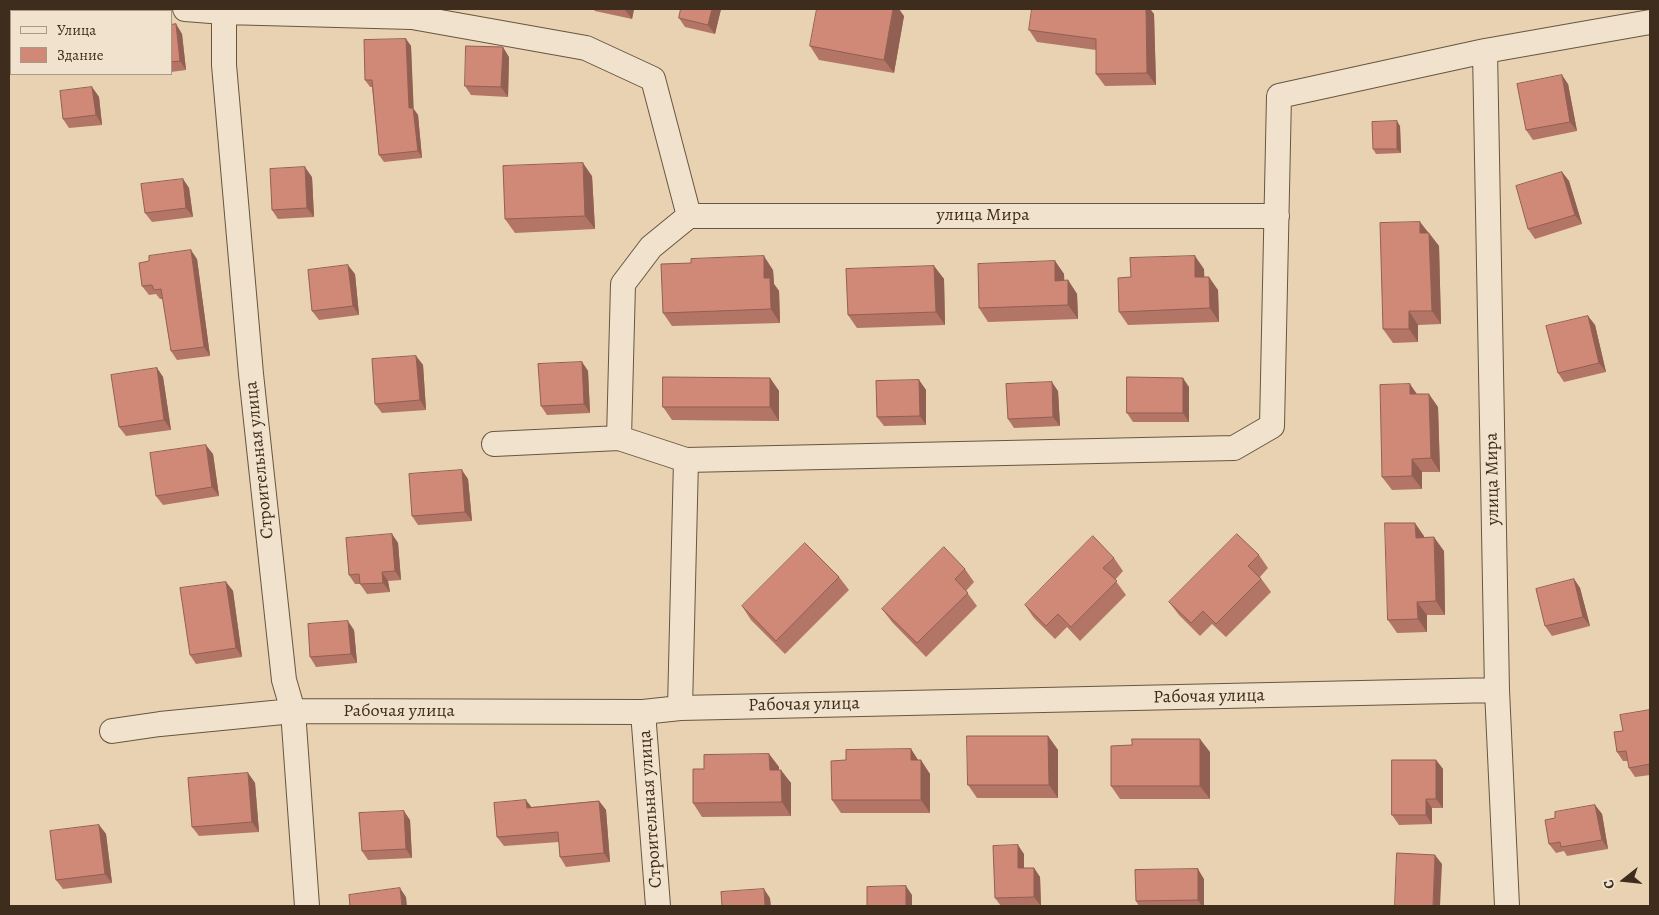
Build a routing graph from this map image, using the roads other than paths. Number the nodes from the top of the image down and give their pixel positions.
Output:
1 (185, 9) edge
2 (224, 12) junction
3 (1650, 22) edge
4 (1485, 51) junction
5 (689, 216) junction
6 (1277, 216) junction
7 (619, 438) junction
8 (494, 444) dead end
9 (686, 460) junction
10 (1497, 690) junction
11 (680, 708) junction
12 (293, 711) junction
13 (644, 712) junction
14 (112, 731) dead end
15 (307, 906) edge
16 (658, 906) edge
17 (1507, 906) edge

1 - 2 street
2 - 5 street
2 - 12 street, Строительная улица
3 - 4 street
4 - 6 street
4 - 10 street, улица Мира
5 - 6 street, улица Мира
5 - 7 street
6 - 9 street
7 - 8 street
7 - 9 street
9 - 11 street
10 - 11 street, Рабочая улица
10 - 17 street, улица Мира
11 - 13 street, Рабочая улица
12 - 13 street, Рабочая улица
12 - 14 street, Рабочая улица
12 - 15 street, Строительная улица
13 - 16 street, Строительная улица

